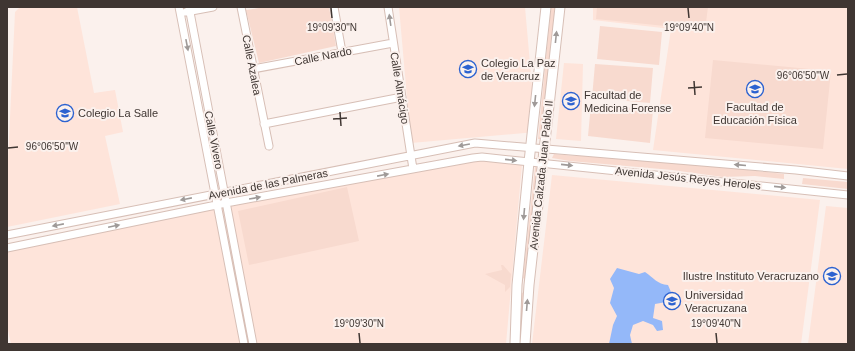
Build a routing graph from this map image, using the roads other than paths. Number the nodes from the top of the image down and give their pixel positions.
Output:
1 (213, 7) edge
2 (240, 7) edge
3 (334, 7) edge
4 (388, 7) edge
5 (546, 7) edge
6 (560, 7) edge
7 (189, 9) edge
8 (180, 10) edge
9 (393, 43) junction
10 (342, 52) junction
11 (200, 65) junction
12 (190, 67) junction
13 (253, 69) junction
14 (402, 98) junction
15 (206, 101) junction
16 (197, 102) junction
17 (264, 124) junction
18 (269, 146) dead end
19 (530, 147) junction
20 (544, 149) junction
21 (412, 155) junction
22 (528, 162) junction
23 (542, 163) junction
24 (413, 169) junction
25 (848, 176) edge
26 (224, 192) junction
27 (214, 194) junction
28 (848, 195) edge
29 (226, 203) junction
30 (217, 205) junction
31 (95, 217) junction
32 (98, 230) junction
33 (7, 235) edge
34 (7, 248) edge
35 (518, 285) junction
36 (529, 285) junction
37 (244, 344) edge
38 (253, 344) edge
39 (515, 344) edge
40 (525, 344) edge

1 - 7 street
2 - 13 street, Calle Azalea
3 - 10 street
9 -> 4 street, Calle Almácigo
5 -> 19 main road, Avenida Calzada Juan Pablo II
20 -> 6 main road, Avenida Calzada Juan Pablo II
7 - 8 street
7 - 11 street, Calle Vivero
8 -> 12 street, Calle Vivero
9 - 10 street, Calle Nardo
9 - 14 street, Calle Almácigo
10 - 13 street, Calle Nardo
11 - 12 street
11 - 15 street, Calle Vivero
12 - 16 street, Calle Vivero
13 - 17 street, Calle Azalea
14 - 17 street
14 - 21 street, Calle Almácigo
15 - 16 street
15 - 26 street, Calle Vivero
16 - 27 street, Calle Vivero
17 - 18 street, Calle Azalea
19 - 20 street, Avenida Jesús Reyes Heroles
19 -> 21 street, Avenida de las Palmeras
19 - 22 main road, Avenida Calzada Juan Pablo II
20 - 23 main road, Avenida Calzada Juan Pablo II
25 -> 20 street, Avenida Jesús Reyes Heroles
21 - 24 street, Calle Almácigo
21 - 26 street, Avenida de las Palmeras
22 - 23 street, Avenida Jesús Reyes Heroles
24 -> 22 street, Avenida de las Palmeras
22 -> 35 main road, Avenida Calzada Juan Pablo II
23 -> 28 street, Avenida Jesús Reyes Heroles
23 - 36 main road, Avenida Calzada Juan Pablo II
29 -> 24 street, Avenida de las Palmeras
26 - 27 street, Avenida de las Palmeras
26 - 29 street, Calle Vivero
27 - 30 street, Calle Vivero
27 -> 31 street, Avenida de las Palmeras
29 - 30 street, Avenida de las Palmeras
29 - 38 street, Calle Vivero
32 -> 30 street, Avenida de las Palmeras
30 - 37 street, Calle Vivero
31 - 32 street
31 -> 33 street, Avenida de las Palmeras
32 - 34 street, Avenida de las Palmeras
35 - 36 main road
35 - 39 main road, Avenida Calzada Juan Pablo II
40 -> 36 main road, Avenida Calzada Juan Pablo II

